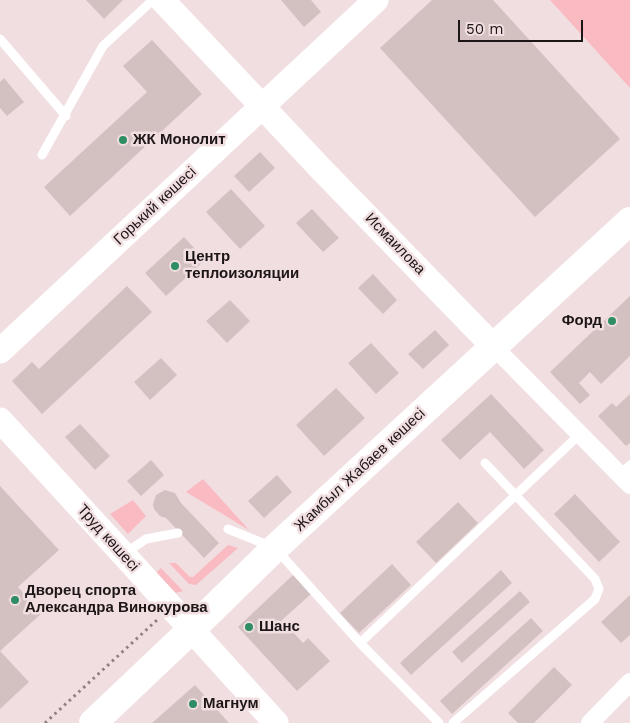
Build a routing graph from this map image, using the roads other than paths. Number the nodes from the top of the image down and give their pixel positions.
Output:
1 (153, 0) edge
2 (162, 0) edge
3 (376, 0) edge
4 (0, 39) edge
5 (263, 105) junction
6 (66, 116) junction
7 (42, 155) dead end
8 (630, 220) edge
9 (493, 346) junction
10 (0, 350) edge
11 (0, 420) edge
12 (580, 434) junction
13 (485, 463) dead end
14 (626, 475) edge
15 (516, 495) junction
16 (228, 529) dead end
17 (178, 533) dead end
18 (275, 548) junction
19 (124, 554) junction
20 (191, 630) junction
21 (360, 643) junction
22 (630, 682) edge
23 (93, 723) edge
24 (276, 723) edge
25 (439, 723) edge
26 (453, 723) edge
27 (590, 723) edge

1 - 6 lane
2 - 5 street, Исмаилова
3 - 5 street, Горький көшесі
4 - 6 lane
5 - 9 street, Исмаилова
5 - 10 street, Горький көшесі
6 - 7 lane
8 - 9 main road, Жамбыл Жабаев көшесі
9 - 12 street, Исмаилова
9 - 18 main road, Жамбыл Жабаев көшесі
11 - 19 street, Труд көшесі
12 - 14 street, Исмаилова
12 - 15 lane
13 - 15 lane
15 - 21 lane
15 - 26 lane
16 - 18 lane
17 - 19 lane
18 - 20 main road, Жамбыл Жабаев көшесі
18 - 21 lane
19 - 20 street, Труд көшесі
20 - 23 main road, Жамбыл Жабаев көшесі
20 - 24 street, Труд көшесі
21 - 25 lane
22 - 27 street

